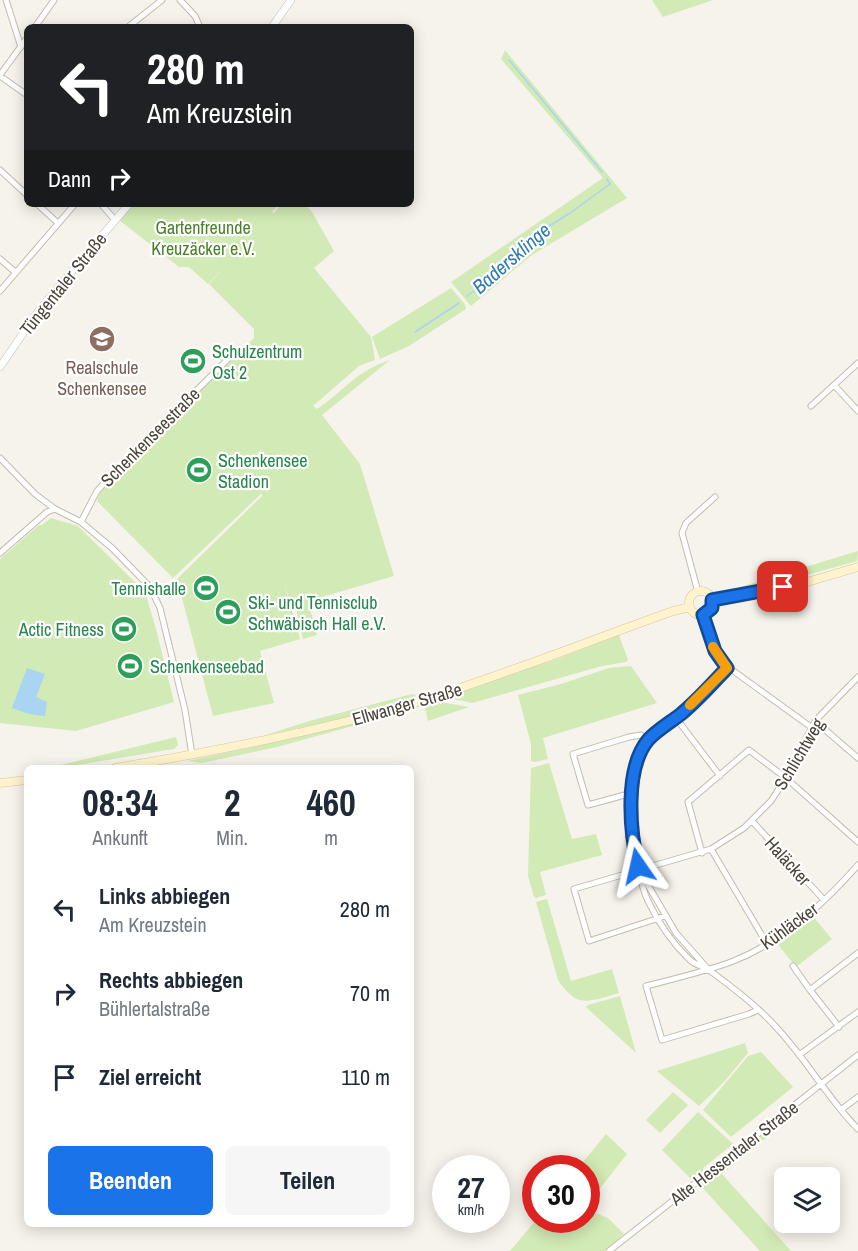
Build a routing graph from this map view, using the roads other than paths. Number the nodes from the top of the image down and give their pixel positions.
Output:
1 (6, 0) edge
2 (54, 0) edge
3 (162, 0) edge
4 (180, 0) edge
5 (291, 0) edge
6 (37, 24) edge
7 (132, 24) edge
8 (199, 24) edge
9 (274, 24) edge
10 (24, 42) edge
11 (21, 47) junction
12 (0, 76) edge
13 (24, 93) edge
14 (0, 170) edge
15 (24, 192) edge
16 (40, 207) edge
17 (72, 207) edge
18 (104, 207) edge
19 (127, 207) edge
20 (116, 220) junction
21 (58, 223) junction
22 (0, 259) edge
23 (15, 272) junction
24 (0, 291) edge
25 (228, 359) dead end
26 (858, 363) edge
27 (0, 367) edge
28 (834, 385) junction
29 (811, 406) dead end
30 (858, 411) edge
31 (0, 458) edge
32 (714, 496) dead end
33 (55, 509) junction
34 (81, 522) junction
35 (0, 553) edge
36 (858, 567) edge
37 (698, 592) junction
38 (712, 600) junction
39 (690, 607) junction
40 (703, 615) junction
41 (727, 668) junction
42 (858, 677) edge
43 (676, 718) junction
44 (816, 721) junction
45 (811, 727) junction
46 (648, 740) junction
47 (192, 755) junction
48 (858, 758) edge
49 (133, 765) edge
50 (720, 776) junction
51 (786, 778) junction
52 (24, 780) edge
53 (0, 783) edge
54 (632, 793) junction
55 (752, 821) junction
56 (858, 842) edge
57 (711, 849) junction
58 (702, 853) junction
59 (858, 864) edge
60 (640, 871) junction
61 (824, 900) junction
62 (665, 916) junction
63 (658, 920) junction
64 (767, 944) junction
65 (858, 953) edge
66 (793, 966) dead end
67 (708, 969) junction
68 (810, 990) junction
69 (758, 1010) junction
70 (858, 1012) edge
71 (839, 1027) junction
72 (858, 1054) edge
73 (799, 1055) junction
74 (821, 1084) junction
75 (858, 1097) edge
76 (842, 1109) junction
77 (858, 1129) edge
78 (609, 1251) edge

1 - 11 street
2 - 6 street
3 - 7 street
4 - 8 street
5 - 9 street
10 - 11 street
11 - 12 street
12 - 13 street
14 - 15 street
16 - 21 street
17 - 21 street
18 - 20 street
19 - 20 street, Tüngentaler Straße
20 - 27 street, Tüngentaler Straße
21 - 23 street
22 - 23 street
23 - 24 street
25 - 34 street, Schenkenseestraße
26 - 28 street
28 - 29 street
28 - 30 street
31 - 33 street
32 - 37 street
33 - 34 street
33 - 35 street
34 - 47 street
36 - 38 main road
37 - 38 main road
37 - 39 main road
38 - 40 main road
39 - 40 main road
39 - 47 main road, Ellwanger Straße
40 - 41 street
41 - 43 street
41 - 45 street
42 - 44 street, Schlichtweg
43 - 46 street
43 - 50 street
44 - 45 street, Schlichtweg
44 - 48 street
45 - 51 street, Schlichtweg
46 - 54 street
46 - 54 street
47 - 49 main road, Ellwanger Straße
50 - 51 street
50 - 58 street
51 - 55 street, Schlichtweg
51 - 56 street
52 - 53 main road
54 - 60 street
55 - 57 street, Schlichtweg
55 - 61 street, Haläcker
57 - 58 street, Schlichtweg
57 - 64 street
58 - 60 street, Schlichtweg
59 - 61 street, Kühläcker
60 - 62 street
60 - 63 street
60 - 63 street, Schlichtweg
61 - 64 street, Kühläcker
62 - 63 street
62 - 67 street
63 - 67 street
64 - 67 street, Kühläcker
65 - 68 street
66 - 68 street
67 - 69 street
67 - 69 street, Kühläcker
68 - 71 street
69 - 73 street
70 - 71 street
71 - 73 street
72 - 74 street, Alte Hessentaler Straße
73 - 74 street
74 - 76 street
74 - 78 street, Alte Hessentaler Straße
75 - 76 street
76 - 77 street

